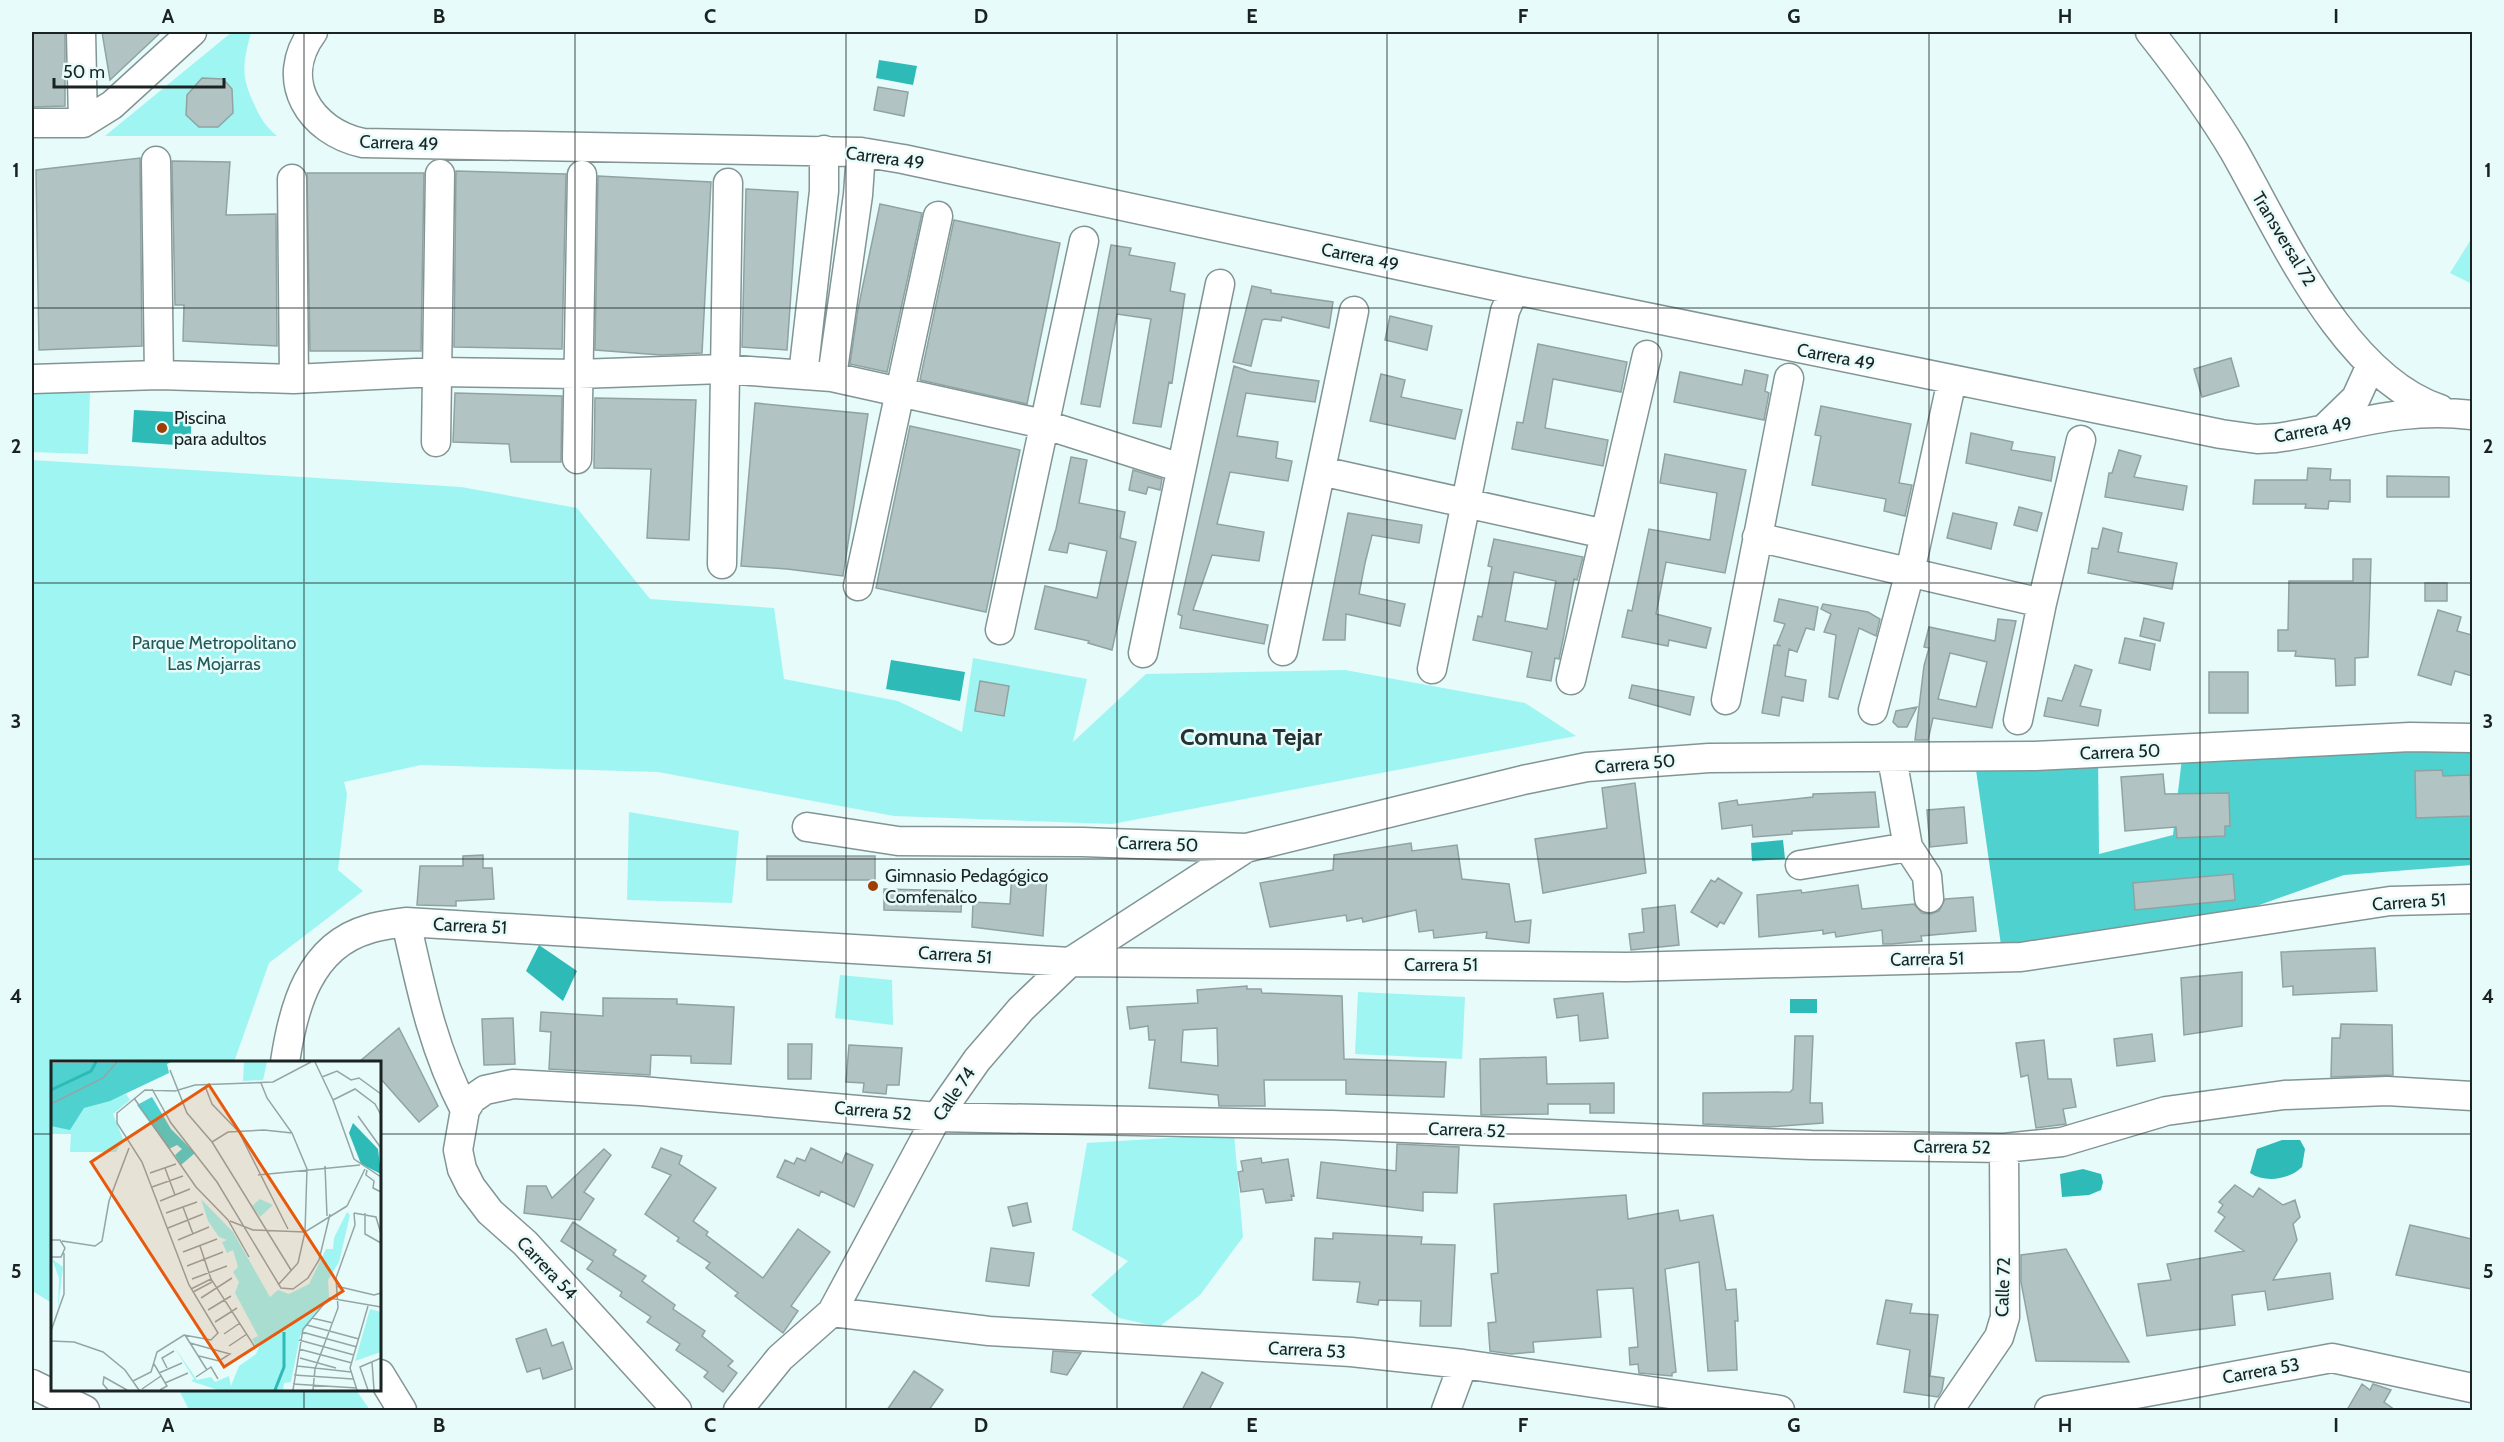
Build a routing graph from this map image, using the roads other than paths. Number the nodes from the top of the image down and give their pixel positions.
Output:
1 (81, 32) edge
2 (192, 32) edge
3 (313, 32) edge
4 (2150, 32) edge
5 (32, 123) edge
6 (83, 123) junction
7 (824, 150) junction
8 (861, 152) junction
9 (156, 160) dead end
10 (440, 174) dead end
11 (582, 175) dead end
12 (292, 179) dead end
13 (728, 183) dead end
14 (938, 216) dead end
15 (1084, 241) dead end
16 (1220, 284) dead end
17 (1514, 290) junction
18 (1354, 311) dead end
19 (1647, 355) dead end
20 (2371, 365) junction
21 (723, 369) junction
22 (436, 372) junction
23 (578, 374) junction
24 (159, 375) junction
25 (802, 375) junction
26 (832, 377) junction
27 (1789, 378) dead end
28 (32, 379) edge
29 (294, 379) junction
30 (1952, 380) junction
31 (902, 393) junction
32 (2462, 414) edge
33 (1042, 424) junction
34 (2324, 429) junction
35 (2081, 440) dead end
36 (436, 442) dead end
37 (577, 459) dead end
38 (1181, 468) junction
39 (1321, 471) junction
40 (1464, 503) junction
41 (1605, 534) junction
42 (1757, 537) junction
43 (722, 564) dead end
44 (1910, 572) junction
45 (858, 586) dead end
46 (2042, 603) junction
47 (1000, 630) dead end
48 (1283, 651) dead end
49 (1143, 653) dead end
50 (1432, 669) dead end
51 (1571, 680) dead end
52 (1726, 700) dead end
53 (1873, 710) dead end
54 (2018, 720) dead end
55 (2472, 738) edge
56 (1892, 758) junction
57 (807, 827) dead end
58 (1908, 847) junction
59 (1246, 848) junction
60 (1800, 865) dead end
61 (1929, 898) dead end
62 (2472, 899) edge
63 (406, 922) junction
64 (1070, 962) junction
65 (285, 1061) edge
66 (2472, 1096) edge
67 (465, 1110) junction
68 (937, 1117) junction
69 (2004, 1148) junction
70 (832, 1312) junction
71 (1463, 1364) junction
72 (381, 1376) edge
73 (32, 1384) edge
74 (2472, 1388) edge
75 (83, 1410) edge
76 (402, 1410) edge
77 (677, 1410) edge
78 (738, 1410) edge
79 (1446, 1410) edge
80 (1780, 1410) edge
81 (1949, 1410) edge
82 (2049, 1410) edge

1 - 6 street
2 - 6 street
3 - 7 street, Carrera 49
4 - 20 street, Transversal 72
5 - 6 street
7 - 8 street, Carrera 49
7 - 25 street
8 - 17 street, Carrera 49
8 - 26 street
9 - 24 street
10 - 22 street
11 - 23 street
12 - 29 street
13 - 21 street
14 - 31 street
15 - 33 street
16 - 38 street
17 - 30 street, Carrera 49
17 - 40 street
18 - 39 street
19 - 41 street
20 - 32 street, Transversal 72
20 - 34 street
21 - 23 street
21 - 25 street
21 - 43 street
22 - 23 street
22 - 29 street
22 - 36 street
23 - 37 street
24 - 28 street
24 - 29 street
25 - 26 street
26 - 31 street
27 - 42 street
30 - 34 street, Carrera 49
30 - 44 street
31 - 33 street
31 - 45 street
32 - 34 street, Carrera 49
33 - 38 street
33 - 47 street
35 - 46 street
38 - 49 street
39 - 40 street
39 - 48 street
40 - 41 street
40 - 50 street
41 - 51 street
42 - 44 street
42 - 52 street
44 - 46 street
44 - 53 street
46 - 54 street
55 - 56 street, Carrera 50
56 - 58 street
56 - 59 street, Carrera 50
57 - 59 street, Carrera 50
58 - 60 street
58 - 61 street
59 - 64 street, Calle 74
62 - 64 street, Carrera 51
63 - 64 street, Carrera 51
63 - 65 street, Carrera 51
63 - 67 street
64 - 68 street, Calle 74
66 - 69 street, Carrera 52
67 - 68 street, Carrera 52
67 - 77 street, Carrera 54
68 - 69 street, Carrera 52
68 - 70 street, Calle 74
69 - 81 street, Calle 72
70 - 71 street, Carrera 53
70 - 78 street, Calle 74
71 - 79 street
71 - 80 street, Carrera 53
72 - 76 street
73 - 75 street
74 - 82 street, Carrera 53

